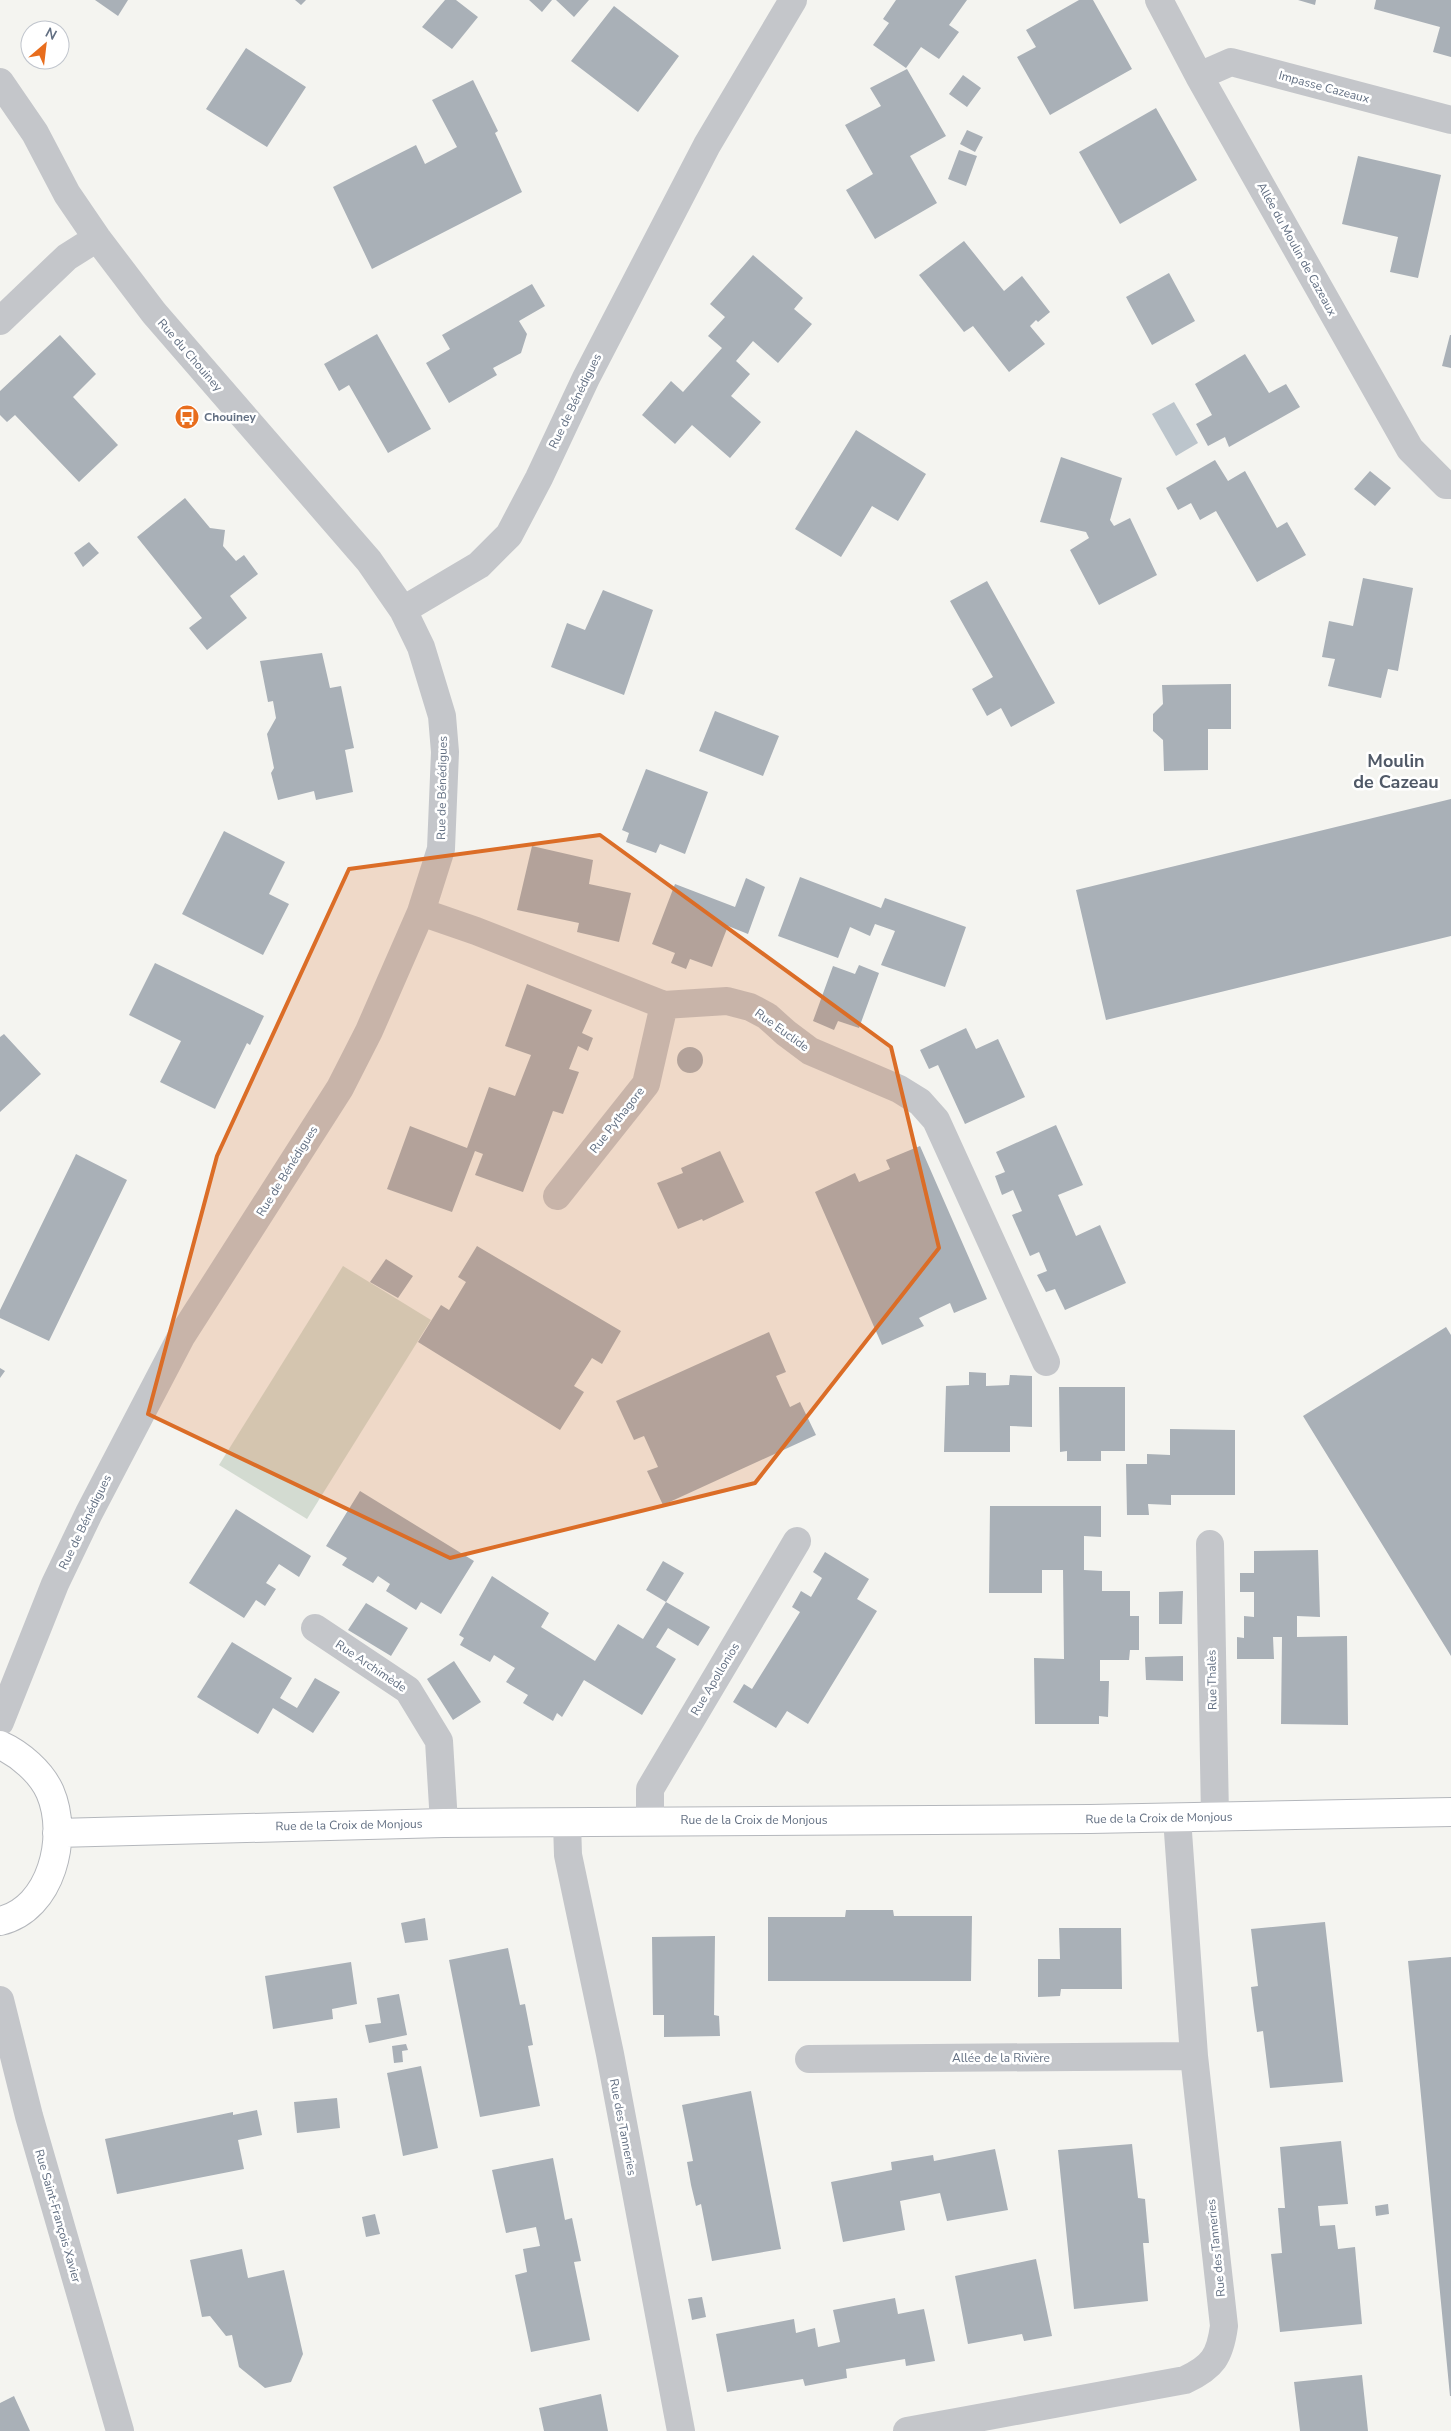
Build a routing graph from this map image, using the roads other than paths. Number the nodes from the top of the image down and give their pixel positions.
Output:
1 (793, 0) edge
2 (1159, 0) edge
3 (1199, 76) junction
4 (0, 82) edge
5 (1451, 120) edge
6 (96, 238) junction
7 (0, 321) edge
8 (1451, 486) edge
9 (404, 610) junction
10 (422, 912) junction
11 (664, 1005) junction
12 (557, 1196) dead end
13 (1046, 1362) dead end
14 (797, 1541) dead end
15 (1210, 1544) dead end
16 (316, 1628) dead end
17 (0, 1722) edge
18 (0, 1745) edge
19 (1451, 1812) edge
20 (1215, 1817) junction
21 (1177, 1818) junction
22 (650, 1820) junction
23 (444, 1823) junction
24 (567, 1823) junction
25 (57, 1833) junction
26 (0, 1921) edge
27 (0, 2000) edge
28 (1194, 2056) junction
29 (809, 2059) dead end
30 (120, 2431) edge
31 (681, 2431) edge
32 (907, 2431) edge

1 - 9 street, Rue de Bénédigues
2 - 3 street, Allée du Moulin de Cazeaux
3 - 5 street, Impasse Cazeaux
3 - 8 street, Allée du Moulin de Cazeaux
4 - 6 street, Rue du Chouiney
6 - 7 street
6 - 9 street, Rue du Chouiney
9 - 10 street, Rue de Bénédigues
10 - 11 street, Rue Euclide
10 - 17 street, Rue de Bénédigues
11 - 12 street, Rue Pythagore
11 - 13 street, Rue Euclide
14 - 22 street, Rue Apollonios
15 - 20 street, Rue Thalès
16 - 23 street, Rue Archimède
18 - 25 main road
19 - 20 main road, Rue de la Croix de Monjous
20 - 21 main road, Rue de la Croix de Monjous
21 - 22 main road, Rue de la Croix de Monjous
21 - 28 street, Rue des Tanneries
22 - 24 main road, Rue de la Croix de Monjous
23 - 24 main road, Rue de la Croix de Monjous
23 - 25 main road, Rue de la Croix de Monjous
24 - 31 street, Rue des Tanneries
25 - 26 main road
27 - 30 street, Rue Saint-François Xavier
28 - 29 street, Allée de la Rivière
28 - 32 street, Rue des Tanneries

